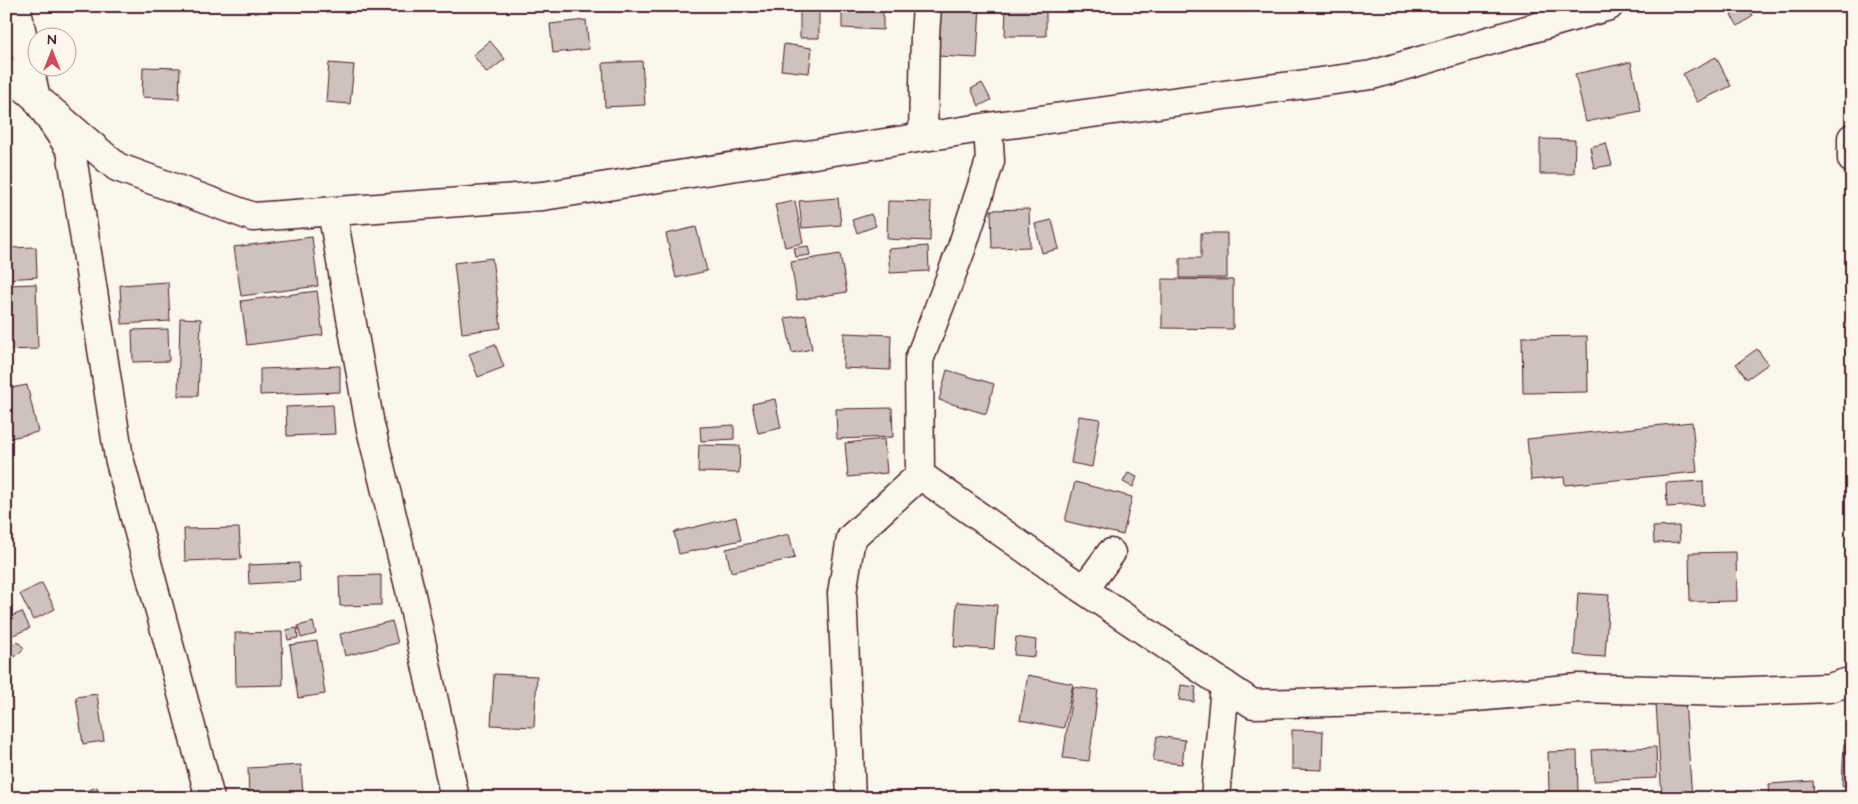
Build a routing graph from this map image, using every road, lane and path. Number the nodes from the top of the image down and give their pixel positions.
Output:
1 (16, 6) edge
2 (927, 6) edge
3 (1609, 6) edge
4 (6, 72) edge
5 (36, 98) junction
6 (988, 127) junction
7 (923, 137) junction
8 (1852, 138) edge
9 (1852, 159) edge
10 (332, 211) junction
11 (920, 475) junction
12 (1112, 553) dead end
13 (1084, 590) junction
14 (1852, 681) edge
15 (1225, 684) junction
16 (210, 798) edge
17 (455, 798) edge
18 (851, 798) edge
19 (1215, 798) edge

1 - 5 street
2 - 7 street
3 - 6 street
4 - 5 street
5 - 10 street
5 - 16 street
6 - 7 street
6 - 11 street
7 - 10 street
8 - 9 street
10 - 17 street
11 - 13 street
11 - 18 street
12 - 13 street
13 - 15 street
14 - 15 street
15 - 19 street

